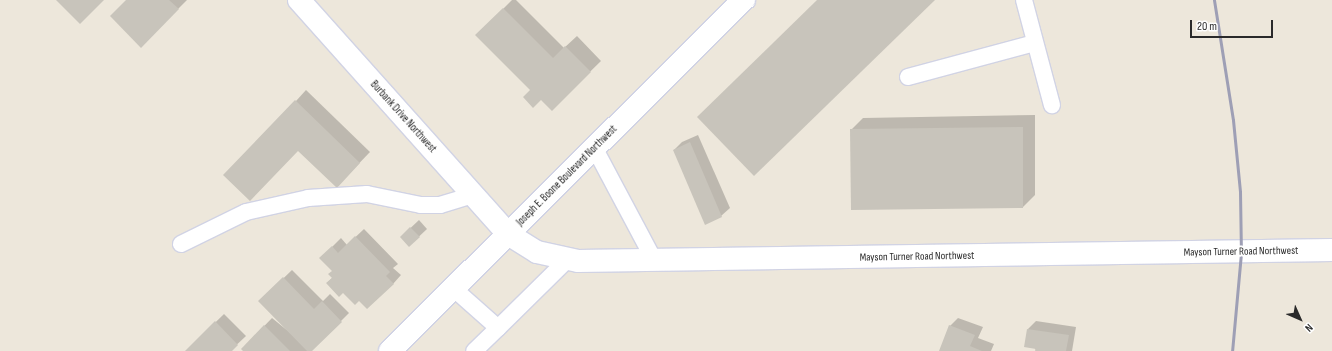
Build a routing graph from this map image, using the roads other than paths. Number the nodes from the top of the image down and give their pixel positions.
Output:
1 (299, 0) edge
2 (744, 0) edge
3 (1024, 0) edge
4 (1035, 43) junction
5 (908, 77) dead end
6 (1052, 105) dead end
7 (595, 149) junction
8 (473, 195) junction
9 (508, 234) junction
10 (181, 244) dead end
11 (1332, 250) edge
12 (568, 259) junction
13 (654, 260) junction
14 (453, 288) junction
15 (498, 328) junction
16 (392, 350) edge
17 (474, 351) edge

1 - 8 street, Burbank Drive Northwest
2 - 7 street, Joseph E. Boone Boulevard Northwest
3 - 4 lane
4 - 5 lane
4 - 6 lane
7 - 9 street, Joseph E. Boone Boulevard Northwest
7 - 13 lane
8 - 9 street, Burbank Drive Northwest
8 - 10 lane
9 - 12 street, Mayson Turner Road Northwest
9 - 14 street, Joseph E. Boone Boulevard Northwest
11 - 13 street, Mayson Turner Road Northwest
12 - 13 street, Mayson Turner Road Northwest
12 - 15 lane
14 - 15 lane
14 - 16 street, Joseph E. Boone Boulevard Northwest
15 - 17 lane

